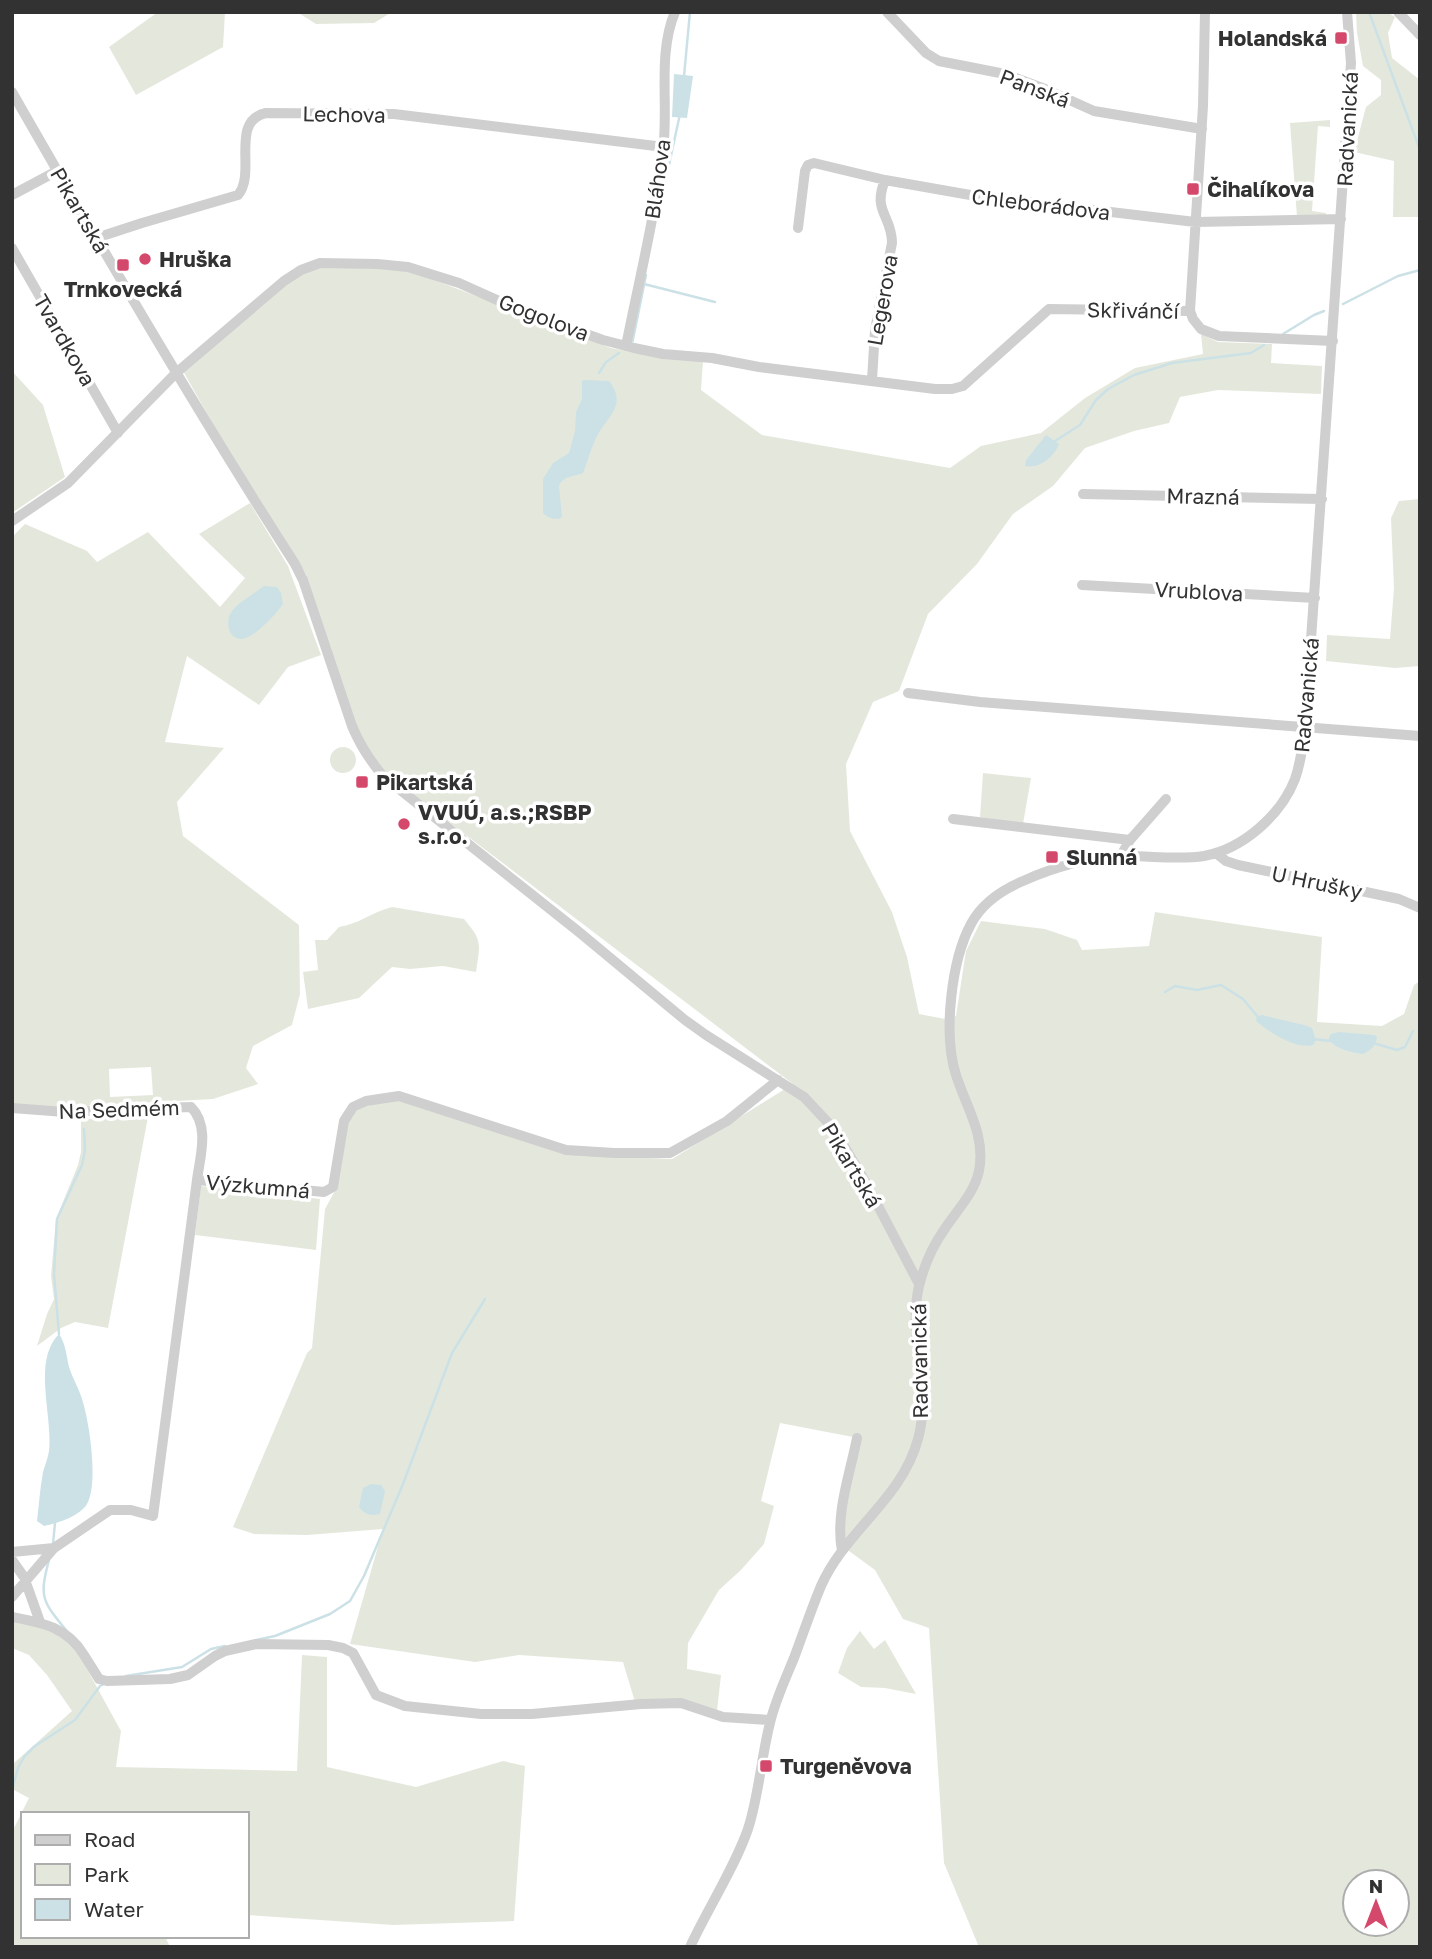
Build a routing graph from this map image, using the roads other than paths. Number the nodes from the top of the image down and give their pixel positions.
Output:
1 (675, 12) edge
2 (887, 12) edge
3 (1205, 12) edge
4 (1347, 12) edge
5 (1398, 12) edge
6 (1420, 35) edge
7 (12, 92) edge
8 (1202, 129) junction
9 (664, 148) junction
10 (57, 171) junction
11 (885, 180) junction
12 (12, 195) edge
13 (1341, 219) junction
14 (1195, 222) junction
15 (798, 228) dead end
16 (96, 238) junction
17 (12, 248) edge
18 (1190, 311) junction
19 (1333, 341) junction
20 (626, 346) junction
21 (176, 373) junction
22 (872, 380) junction
23 (952, 389) joint
24 (118, 433) junction
25 (1083, 494) dead end
26 (1322, 499) junction
27 (12, 522) edge
28 (1082, 585) dead end
29 (1315, 598) junction
30 (908, 693) dead end
31 (1305, 726) junction
32 (1420, 736) edge
33 (1166, 799) dead end
34 (953, 819) dead end
35 (1130, 840) junction
36 (1216, 853) junction
37 (1120, 857) junction
38 (1420, 908) edge
39 (778, 1080) junction
40 (12, 1108) edge
41 (197, 1180) junction
42 (919, 1284) junction
43 (857, 1438) dead end
44 (54, 1548) junction
45 (842, 1551) junction
46 (12, 1552) edge
47 (12, 1560) edge
48 (26, 1583) junction
49 (12, 1597) edge
50 (12, 1617) edge
51 (40, 1622) junction
52 (770, 1720) junction
53 (690, 1947) edge

1 - 9 street, Bláhova
2 - 8 street, Panská
3 - 8 street
4 - 13 street, Radvanická
5 - 6 street
7 - 10 street, Pikartská
8 - 14 street
9 - 16 street, Lechova
9 - 20 street, Bláhova
10 - 12 street
10 - 16 street, Pikartská
11 - 14 street, Chleborádova
11 - 15 street, Chleborádova
11 - 22 street, Legerova
13 - 14 street, Chleborádova
13 - 19 street, Radvanická
14 - 18 street
16 - 21 street, Pikartská
17 - 24 street, Tvardkova
18 - 19 street, Skřivánčí
18 - 23 street, Skřivánčí
19 - 26 street, Radvanická
20 - 21 street, Gogolova
20 - 22 street, Gogolova
21 - 24 street
21 - 39 street, Pikartská
22 - 23 street, Gogolova
24 - 27 street
25 - 26 street, Mrazná
26 - 29 street, Radvanická
28 - 29 street, Vrublova
29 - 31 street, Radvanická
30 - 31 street
31 - 32 street
31 - 36 street, Radvanická
33 - 35 street
34 - 35 street
35 - 37 street
36 - 37 street, Radvanická
36 - 38 street, U Hrušky
37 - 42 street, Radvanická
39 - 41 street, Výzkumná
39 - 42 street, Pikartská
40 - 41 street, Na Sedmém
41 - 44 street, Výzkumná
42 - 45 street, Radvanická
43 - 45 street
44 - 46 street
44 - 48 street, Výzkumná
45 - 52 street, Radvanická
47 - 48 street
48 - 49 street, Výzkumná
48 - 51 street
50 - 51 street
51 - 52 street
52 - 53 street, Radvanická

